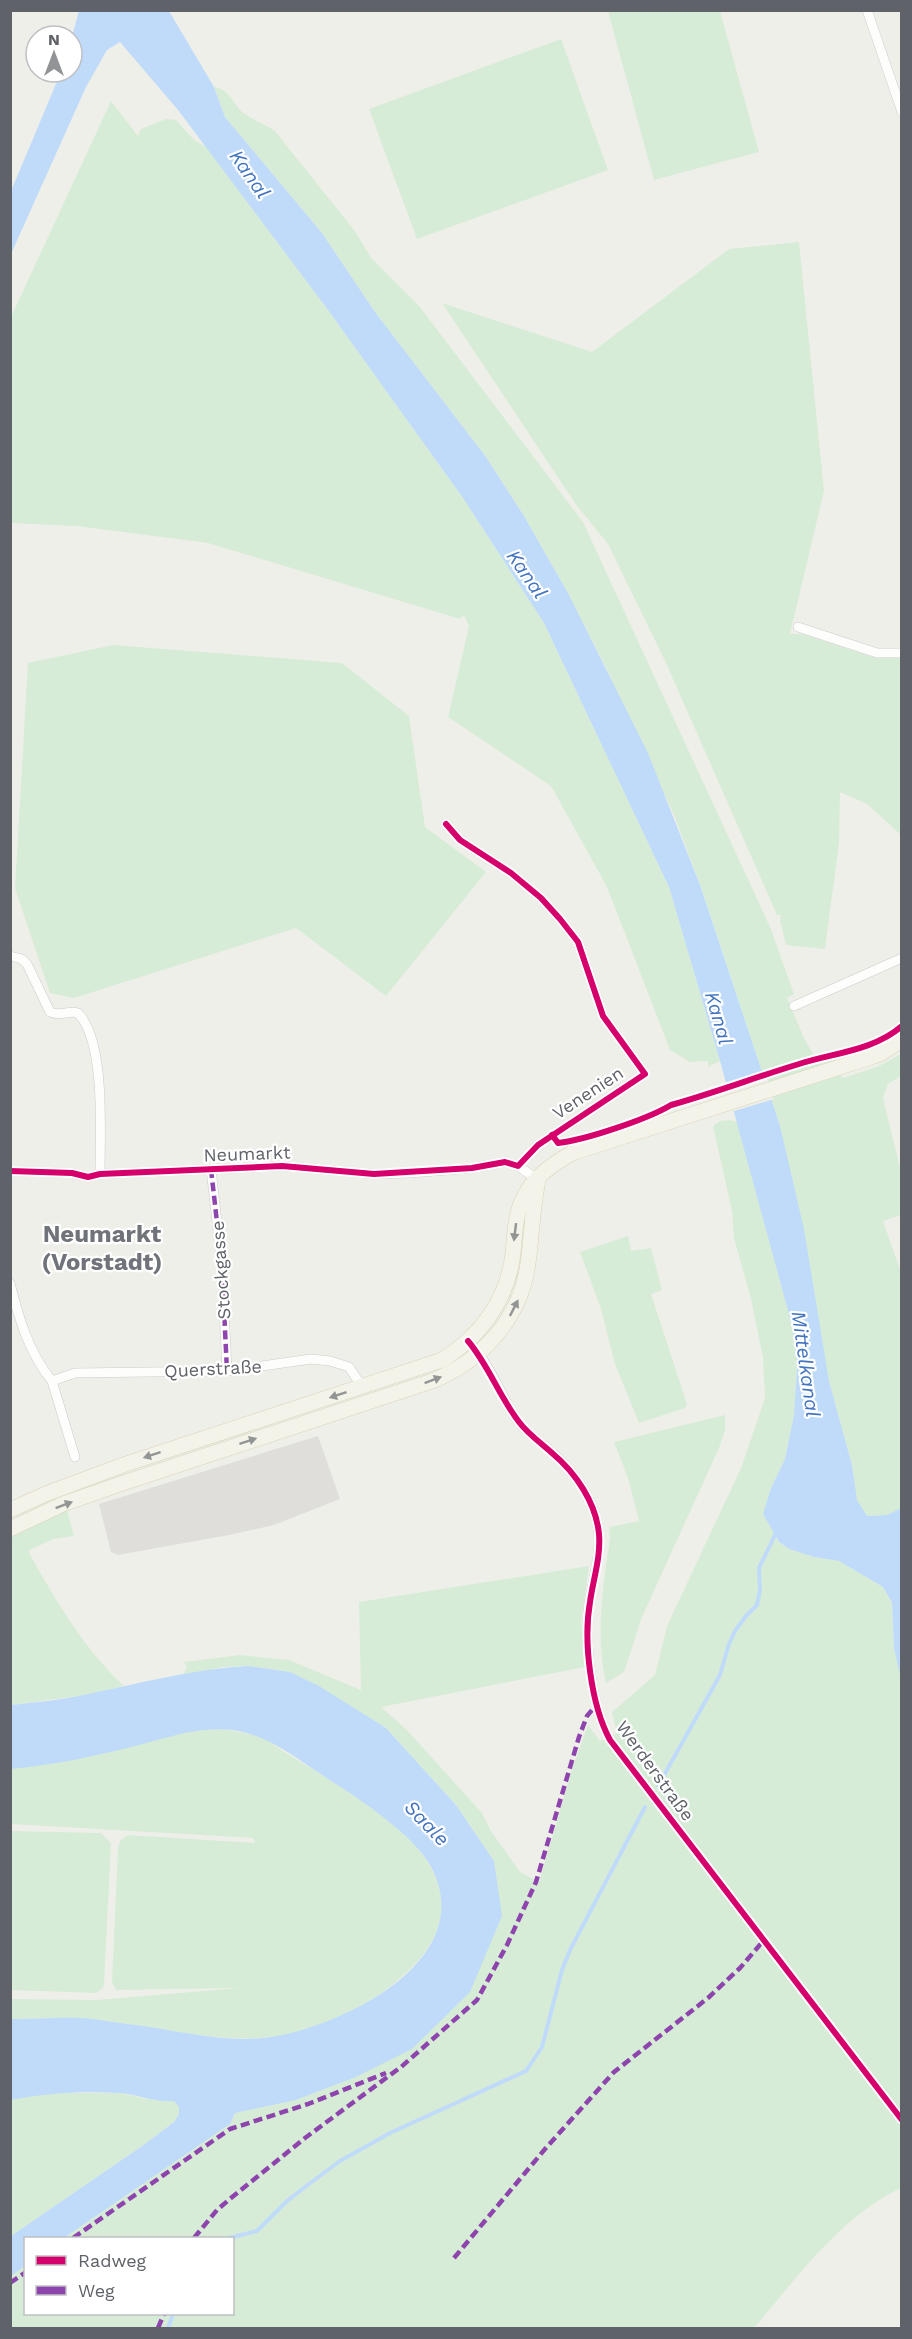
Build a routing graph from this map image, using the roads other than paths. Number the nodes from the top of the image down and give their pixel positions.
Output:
1 (867, 10) edge
2 (902, 112) edge
3 (798, 627) dead end
4 (902, 653) edge
5 (446, 824) dead end
6 (10, 956) edge
7 (902, 958) edge
8 (794, 1006) dead end
9 (902, 1040) edge
10 (518, 1166) junction
11 (211, 1169) junction
12 (10, 1171) edge
13 (100, 1174) junction
14 (538, 1180) junction
15 (10, 1283) edge
16 (468, 1341) junction
17 (479, 1354) junction
18 (227, 1371) junction
19 (52, 1381) junction
20 (362, 1387) junction
21 (75, 1457) dead end
22 (10, 1510) edge
23 (10, 1529) edge
24 (902, 2120) edge

1 - 2 street
3 - 4 street
5 - 10 street, Venenien
6 - 13 street
7 - 8 street
9 - 14 main road
10 - 11 street, Neumarkt
10 - 14 street
11 - 13 street, Neumarkt
11 - 18 street, Stockgasse
12 - 13 street, Neumarkt
14 -> 16 main road
17 -> 14 main road
15 - 19 street
16 - 17 street, Werderstraße
16 - 20 main road
23 -> 17 main road
17 - 24 street, Werderstraße
18 - 19 street, Querstraße
18 - 20 street, Querstraße
19 - 21 street
20 -> 22 main road

